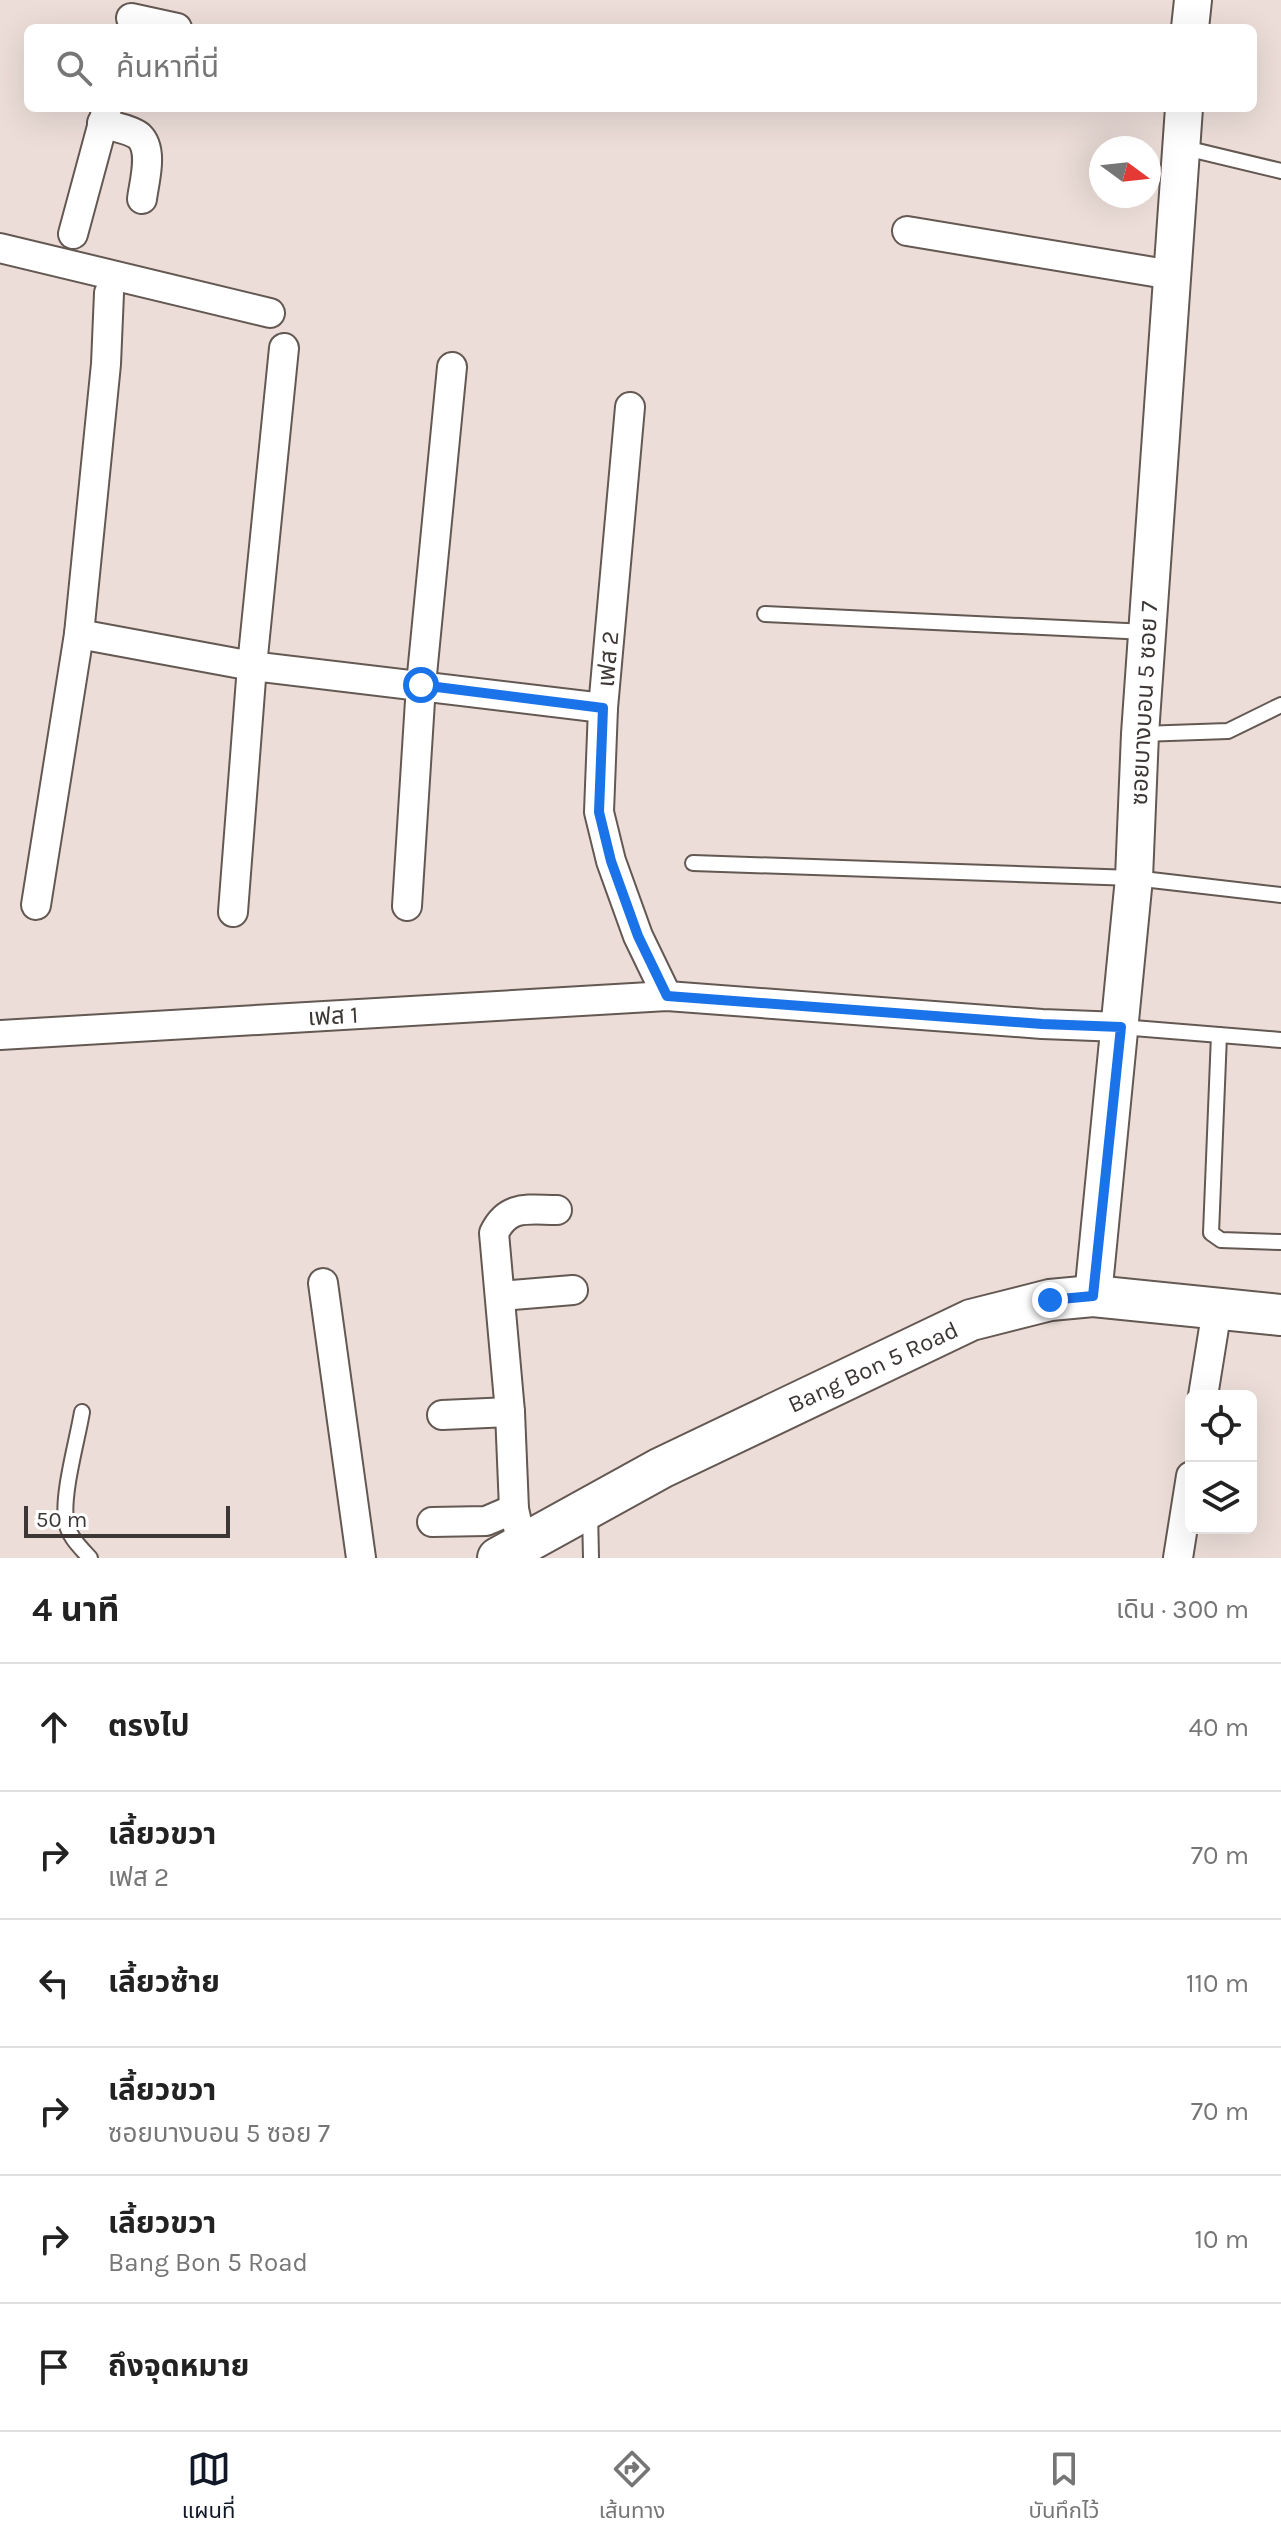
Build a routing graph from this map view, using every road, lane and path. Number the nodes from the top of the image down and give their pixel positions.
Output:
1 (1193, 0) edge
2 (132, 15) edge
3 (163, 24) edge
4 (1190, 24) edge
5 (1184, 112) edge
6 (104, 116) edge
7 (1181, 147) junction
8 (1281, 171) edge
9 (142, 199) dead end
10 (907, 231) dead end
11 (73, 234) dead end
12 (0, 248) edge
13 (1172, 275) junction
14 (109, 293) dead end
15 (270, 313) dead end
16 (284, 348) dead end
17 (452, 367) dead end
18 (630, 407) dead end
19 (765, 614) dead end
20 (1148, 632) junction
21 (79, 634) junction
22 (252, 666) junction
23 (421, 685) junction
24 (1281, 705) edge
25 (603, 708) junction
26 (1140, 734) junction
27 (693, 863) dead end
28 (1134, 878) junction
29 (1281, 895) edge
30 (36, 905) dead end
31 (407, 906) dead end
32 (233, 912) dead end
33 (667, 996) junction
34 (1121, 1027) junction
35 (0, 1035) edge
36 (1219, 1035) junction
37 (1281, 1040) edge
38 (557, 1210) dead end
39 (1281, 1242) edge
40 (323, 1283) dead end
41 (573, 1290) dead end
42 (501, 1296) junction
43 (1093, 1296) junction
44 (1217, 1309) junction
45 (1281, 1315) edge
46 (1204, 1390) edge
47 (82, 1412) dead end
48 (510, 1412) junction
49 (442, 1415) dead end
50 (590, 1507) junction
51 (1185, 1514) edge
52 (432, 1522) dead end
53 (511, 1537) edge
54 (90, 1558) edge
55 (361, 1558) edge
56 (591, 1558) edge
57 (1178, 1558) edge

1 - 4 street
2 - 3 street
5 - 7 street, ซอยบางบอน 5 ซอย 7
6 - 9 street
6 - 11 street
7 - 8 lane
7 - 13 street, ซอยบางบอน 5 ซอย 7
10 - 13 street
12 - 15 street
13 - 20 street, ซอยบางบอน 5 ซอย 7
14 - 21 street
16 - 22 street
17 - 23 street
18 - 25 street, เฟส 2
19 - 20 lane
20 - 26 street, ซอยบางบอน 5 ซอย 7
21 - 22 street
21 - 30 street
22 - 23 street
22 - 32 street
23 - 25 street
23 - 31 street
24 - 26 lane
25 - 33 street, เฟส 2
26 - 28 street, ซอยบางบอน 5 ซอย 7
27 - 28 lane
28 - 29 lane
28 - 34 street, ซอยบางบอน 5 ซอย 7
33 - 34 street, เฟส 1
33 - 35 street, เฟส 1
34 - 36 lane
34 - 43 street, ซอยบางบอน 5 ซอย 7
36 - 37 lane
36 - 39 lane
38 - 42 street
40 - 55 street
41 - 42 street
42 - 48 street
43 - 44 main road, Bang Bon 5 Road
43 - 50 main road, Bang Bon 5 Road
44 - 45 main road, Bang Bon 5 Road
44 - 46 street
47 - 54 lane
48 - 49 street
48 - 53 street
50 - 53 main road, Bang Bon 5 Road
50 - 56 lane
51 - 57 street
52 - 53 street

